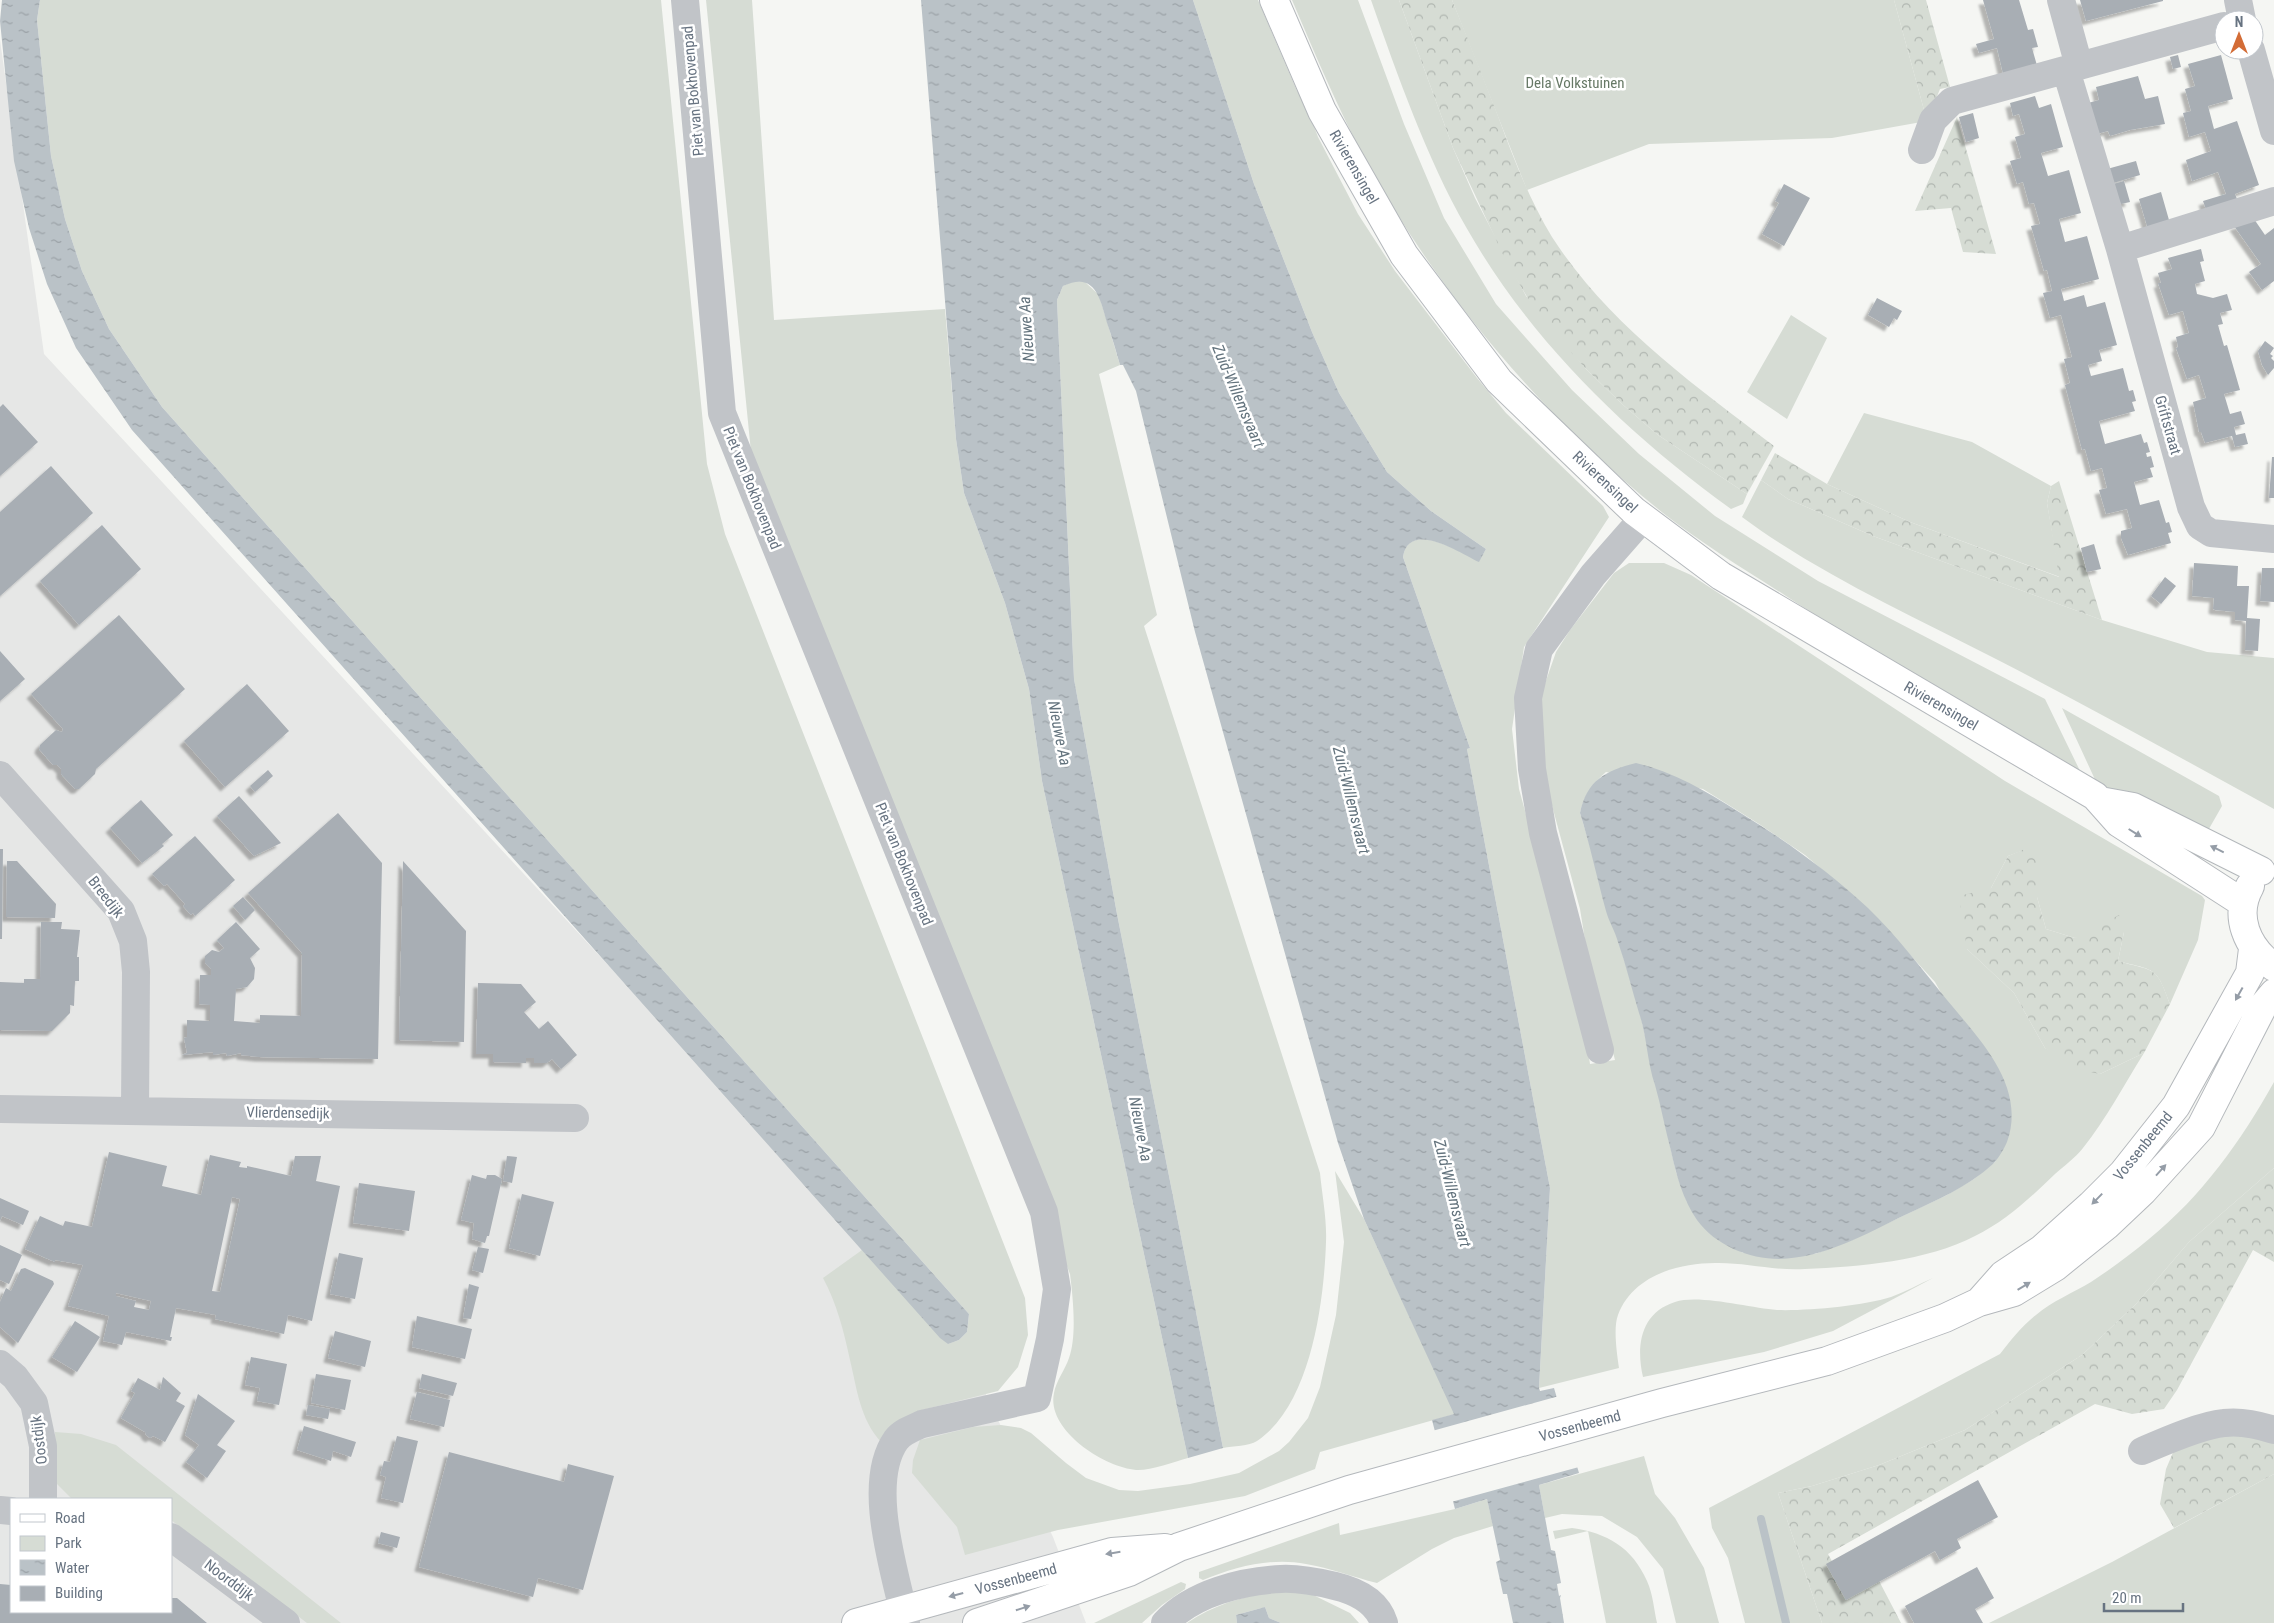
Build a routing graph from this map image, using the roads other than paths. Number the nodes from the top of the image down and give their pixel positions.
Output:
1 (685, 0) edge
2 (1274, 0) edge
3 (2061, 0) edge
4 (2214, 29) edge
5 (2255, 60) edge
6 (2072, 68) junction
7 (2269, 94) edge
8 (2274, 131) edge
9 (1922, 150) dead end
10 (2274, 201) edge
11 (2120, 249) junction
12 (1643, 518) junction
13 (2274, 539) edge
14 (0, 775) edge
15 (2100, 801) junction
16 (2268, 867) edge
17 (2243, 903) junction
18 (2253, 949) junction
19 (2274, 967) edge
20 (2274, 993) edge
21 (1600, 1050) dead end
22 (0, 1109) edge
23 (136, 1110) junction
24 (575, 1118) dead end
25 (1979, 1302) junction
26 (0, 1364) edge
27 (2274, 1430) edge
28 (2142, 1451) dead end
29 (42, 1498) edge
30 (172, 1539) edge
31 (1179, 1547) junction
32 (1379, 1613) edge
33 (905, 1616) edge
34 (286, 1623) edge
35 (856, 1623) edge
36 (977, 1623) edge
37 (1165, 1623) edge

1 - 33 street, Piet van Bokhovenpad
2 - 12 main road, Rivierensingel
3 - 6 street, Griftstraat
4 - 6 street
5 - 7 street
6 - 9 street
6 - 11 street, Griftstraat
7 - 8 street
10 - 11 street
11 - 13 street, Griftstraat
12 - 15 main road, Rivierensingel
12 - 21 street
14 - 23 street, Breedijk
16 -> 15 main road, Rivierensingel
15 -> 17 main road, Rivierensingel
16 - 17 main road
17 - 18 main road
18 - 19 main road
18 -> 25 main road, Vossenbeemd
25 -> 20 main road, Vossenbeemd
22 - 23 street, Vlierdensedijk
23 - 24 street, Vlierdensedijk
25 - 31 main road, Vossenbeemd
26 - 29 street, Oostdijk
27 - 28 street
30 - 34 street, Noorddijk
31 -> 33 main road, Vossenbeemd
36 -> 31 main road, Vossenbeemd
32 - 37 street
33 - 35 main road, Vossenbeemd

